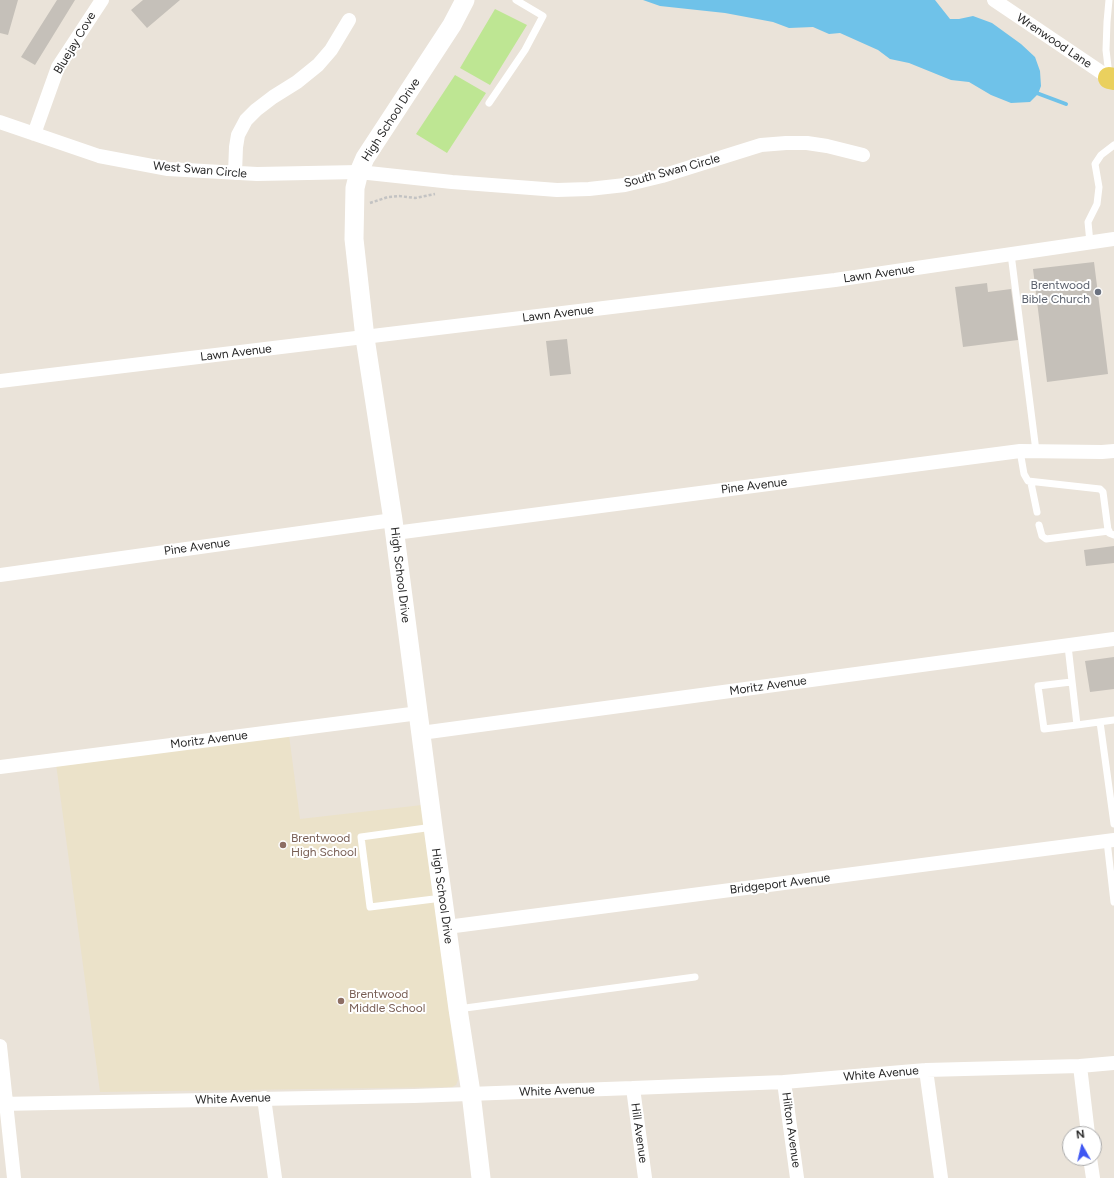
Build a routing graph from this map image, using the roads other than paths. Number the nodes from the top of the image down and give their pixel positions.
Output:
1 (102, 0) edge
2 (465, 0) edge
3 (516, 0) edge
4 (994, 0) edge
5 (1109, 0) edge
6 (349, 20) dead end
7 (1112, 79) edge
8 (489, 104) dead end
9 (0, 122) edge
10 (34, 134) junction
11 (1114, 145) edge
12 (863, 155) dead end
13 (359, 172) junction
14 (235, 173) junction
15 (1114, 239) edge
16 (1090, 243) junction
17 (1011, 254) junction
18 (365, 338) junction
19 (0, 381) edge
20 (1020, 451) junction
21 (1036, 451) junction
22 (1114, 451) edge
23 (1031, 483) junction
24 (1037, 512) dead end
25 (1039, 525) dead end
26 (394, 527) junction
27 (1112, 533) edge
28 (0, 575) edge
29 (1114, 639) edge
30 (1068, 646) junction
31 (1072, 682) junction
32 (419, 713) junction
33 (1114, 720) edge
34 (1100, 722) junction
35 (1077, 725) junction
36 (422, 733) junction
37 (0, 767) edge
38 (1112, 802) edge
39 (1114, 824) edge
40 (433, 827) junction
41 (1110, 841) edge
42 (443, 898) junction
43 (1114, 902) edge
44 (447, 927) junction
45 (695, 977) dead end
46 (458, 1009) junction
47 (0, 1046) edge
48 (1114, 1063) edge
49 (1080, 1066) junction
50 (926, 1070) junction
51 (784, 1082) junction
52 (633, 1088) junction
53 (471, 1093) junction
54 (264, 1098) junction
55 (3, 1105) edge
56 (1087, 1126) edge
57 (1091, 1166) edge
58 (14, 1178) edge
59 (275, 1178) edge
60 (481, 1178) edge
61 (645, 1178) edge
62 (797, 1178) edge
63 (941, 1178) edge
64 (1093, 1178) edge

1 - 10 street, Bluejay Cove
2 - 13 street, High School Drive
3 - 8 lane
4 - 7 street, Wrenwood Lane
5 - 7 lane
6 - 14 street
9 - 10 street, West Swan Circle
10 - 14 street, West Swan Circle
11 - 16 lane
12 - 13 street, South Swan Circle
13 - 14 street, West Swan Circle
13 - 18 street, High School Drive
15 - 16 street, Lawn Avenue
16 - 17 street, Lawn Avenue
17 - 18 street, Lawn Avenue
17 - 21 lane
18 - 19 street, Lawn Avenue
18 - 26 street, High School Drive
20 - 21 street, Pine Avenue
20 - 23 lane
20 - 26 street, Pine Avenue
21 - 22 street, Pine Avenue
23 - 24 lane
23 - 27 lane
25 - 27 lane
26 - 28 street, Pine Avenue
26 - 32 street, High School Drive
29 - 30 street, Moritz Avenue
30 - 31 lane
30 - 36 street, Moritz Avenue
31 - 35 lane
31 - 35 lane
32 - 36 street, High School Drive
32 - 37 street, Moritz Avenue
33 - 34 lane
34 - 35 lane
34 - 38 lane
36 - 40 street, High School Drive
38 - 39 lane
40 - 42 street, High School Drive
40 - 42 lane
41 - 43 lane
41 - 44 street, Bridgeport Avenue
42 - 44 street, High School Drive
44 - 46 street, High School Drive
45 - 46 lane
46 - 53 street, High School Drive
47 - 55 street
48 - 49 street, White Avenue
49 - 50 street, White Avenue
49 - 56 street
50 - 51 street, White Avenue
50 - 63 street
51 - 52 street, White Avenue
51 - 62 street, Hilton Avenue
52 - 53 street, White Avenue
52 - 61 street, Hill Avenue
53 - 54 street, White Avenue
53 - 60 street, High School Drive
54 - 55 street, White Avenue
54 - 59 street
55 - 58 street
57 - 64 street

